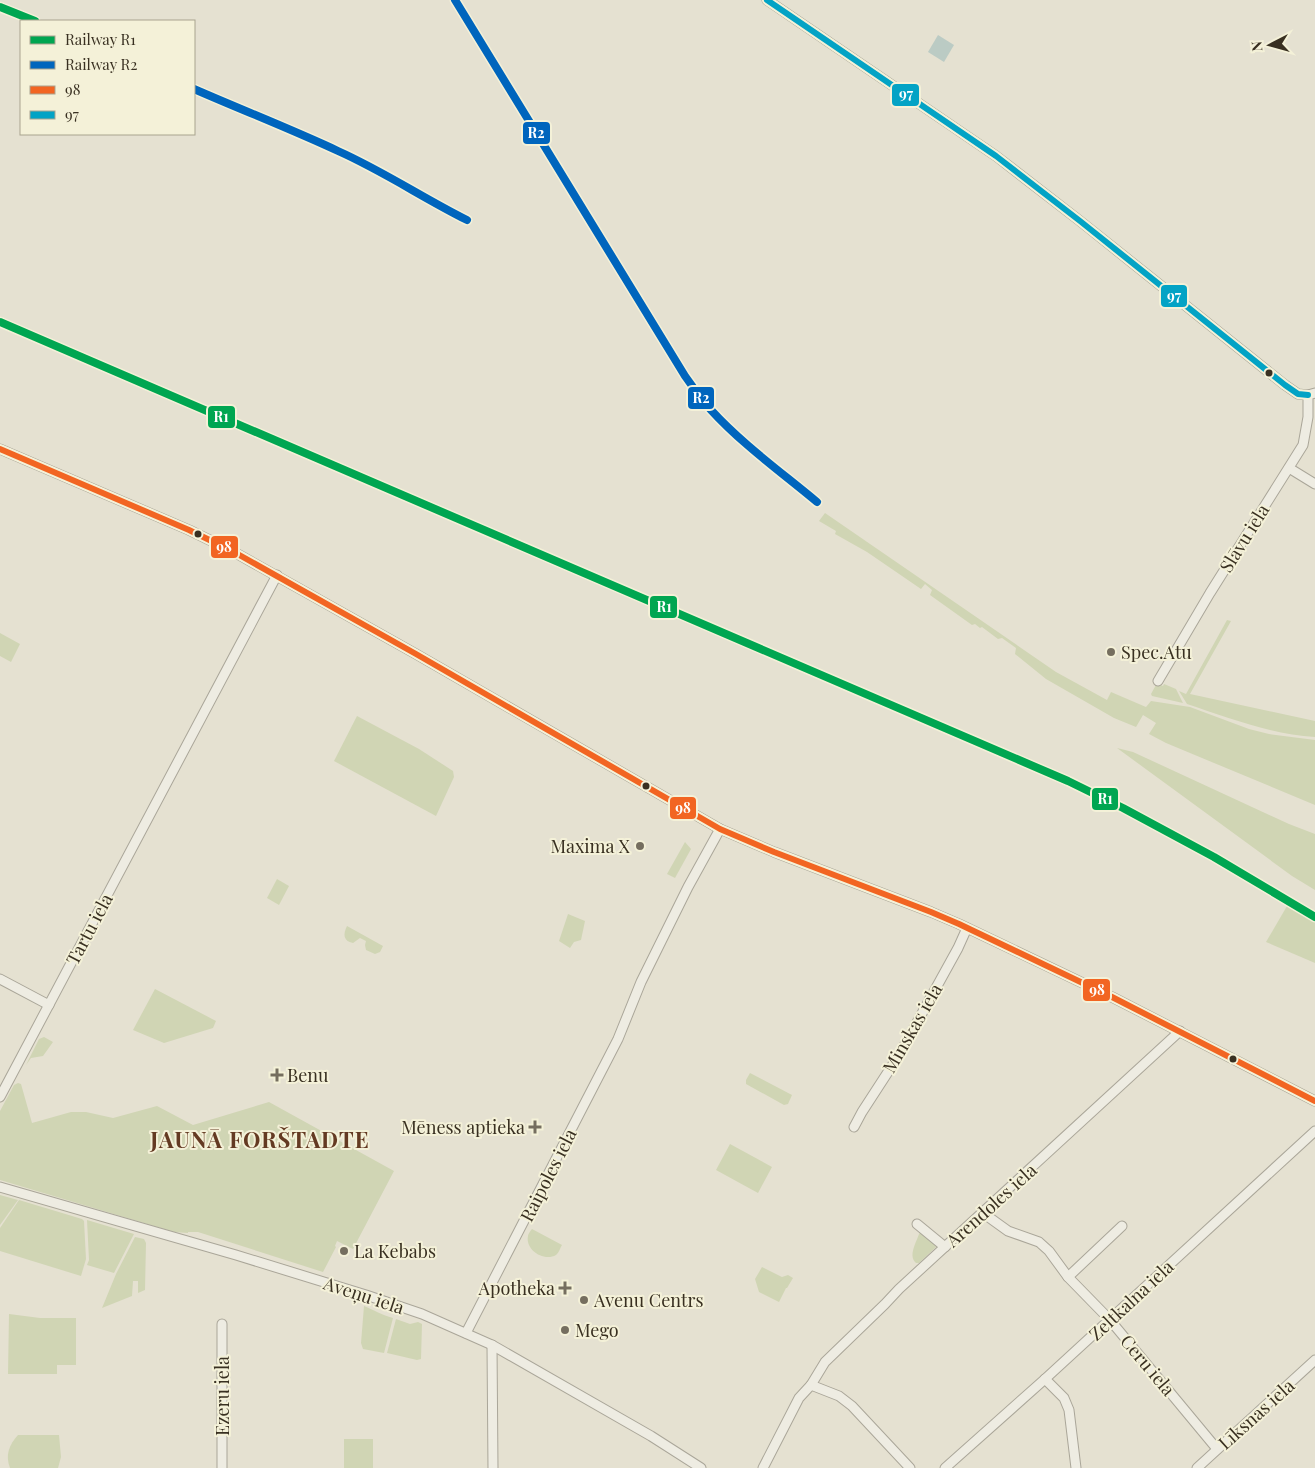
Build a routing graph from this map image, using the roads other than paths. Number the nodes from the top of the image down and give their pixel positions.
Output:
1 (767, 0) edge
2 (1312, 394) edge
3 (0, 449) edge
4 (1289, 468) junction
5 (1315, 484) edge
6 (277, 575) junction
7 (1158, 681) dead end
8 (720, 829) junction
9 (967, 928) junction
10 (0, 979) edge
11 (49, 1005) junction
12 (1180, 1031) junction
13 (0, 1098) edge
14 (1315, 1101) edge
15 (854, 1127) dead end
16 (1315, 1131) edge
17 (0, 1187) edge
18 (983, 1213) junction
19 (916, 1224) dead end
20 (1122, 1226) dead end
21 (945, 1247) junction
22 (1068, 1277) junction
23 (1110, 1320) junction
24 (222, 1324) dead end
25 (466, 1333) junction
26 (492, 1345) junction
27 (1315, 1360) edge
28 (1045, 1379) junction
29 (811, 1385) junction
30 (1217, 1449) junction
31 (222, 1468) edge
32 (493, 1468) edge
33 (701, 1468) edge
34 (764, 1468) edge
35 (910, 1468) edge
36 (946, 1468) edge
37 (1076, 1468) edge
38 (1197, 1468) edge

1 - 2 street
2 - 4 street, Slāvu iela
3 - 6 street
4 - 5 street
4 - 7 street, Slāvu iela
6 - 8 street
6 - 11 street, Tartu iela
8 - 9 street
8 - 25 street, Raipoles iela
9 - 12 street
9 - 15 street, Minskas iela
10 - 11 street
11 - 13 street, Tartu iela
12 - 14 street
12 - 18 street, Arendoles iela
16 - 23 street, Zeltkalna iela
17 - 25 street, Aveņu iela
18 - 21 street, Arendoles iela
18 - 22 street, Ceru iela
19 - 21 street
20 - 22 street
21 - 29 street, Arendoles iela
22 - 23 street, Ceru iela
23 - 28 street, Zeltkalna iela
23 - 30 street, Ceru iela
24 - 31 street, Ezeru iela
25 - 26 street, Aveņu iela
26 - 32 street
26 - 33 street, Aveņu iela
27 - 30 street, Līksnas iela
28 - 36 street, Zeltkalna iela
28 - 37 street
29 - 34 street
29 - 35 street
30 - 38 street, Līksnas iela

